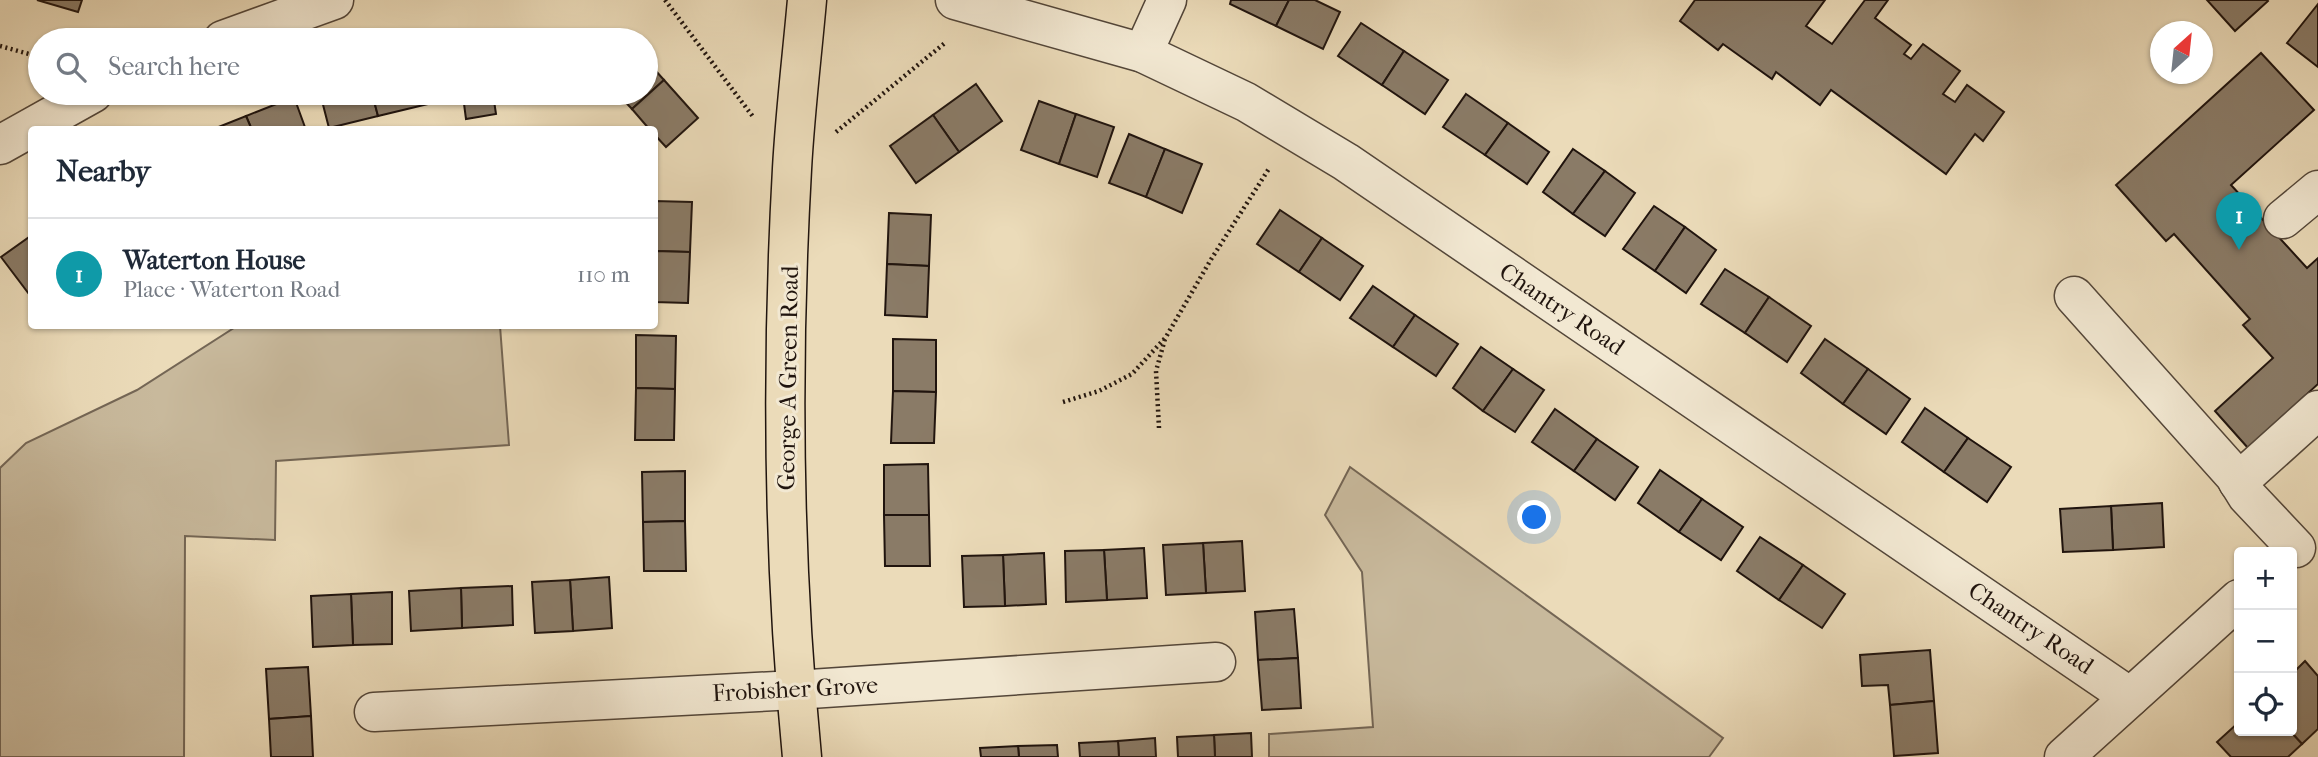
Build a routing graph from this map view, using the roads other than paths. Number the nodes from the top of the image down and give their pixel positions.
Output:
1 (334, 0) edge
2 (807, 0) edge
3 (1167, 0) edge
4 (971, 5) edge
5 (256, 28) edge
6 (1143, 53) junction
7 (72, 105) edge
8 (34, 126) edge
9 (28, 129) edge
10 (0, 145) edge
11 (2318, 190) edge
12 (2283, 219) dead end
13 (2074, 296) dead end
14 (2318, 410) edge
15 (2238, 482) junction
16 (2301, 542) edge
17 (2234, 603) edge
18 (1216, 662) dead end
19 (795, 690) junction
20 (2130, 697) junction
21 (374, 712) dead end
22 (802, 757) edge
23 (2064, 757) edge

1 - 5 street
2 - 19 main road, George A Green Road
3 - 6 street
4 - 6 street, Chantry Road
6 - 20 street, Chantry Road
7 - 8 street
9 - 10 street
11 - 12 street
13 - 15 street
14 - 15 street
15 - 16 street
17 - 20 street
18 - 19 street, Frobisher Grove
19 - 21 street, Frobisher Grove
19 - 22 main road, George A Green Road
20 - 23 street

